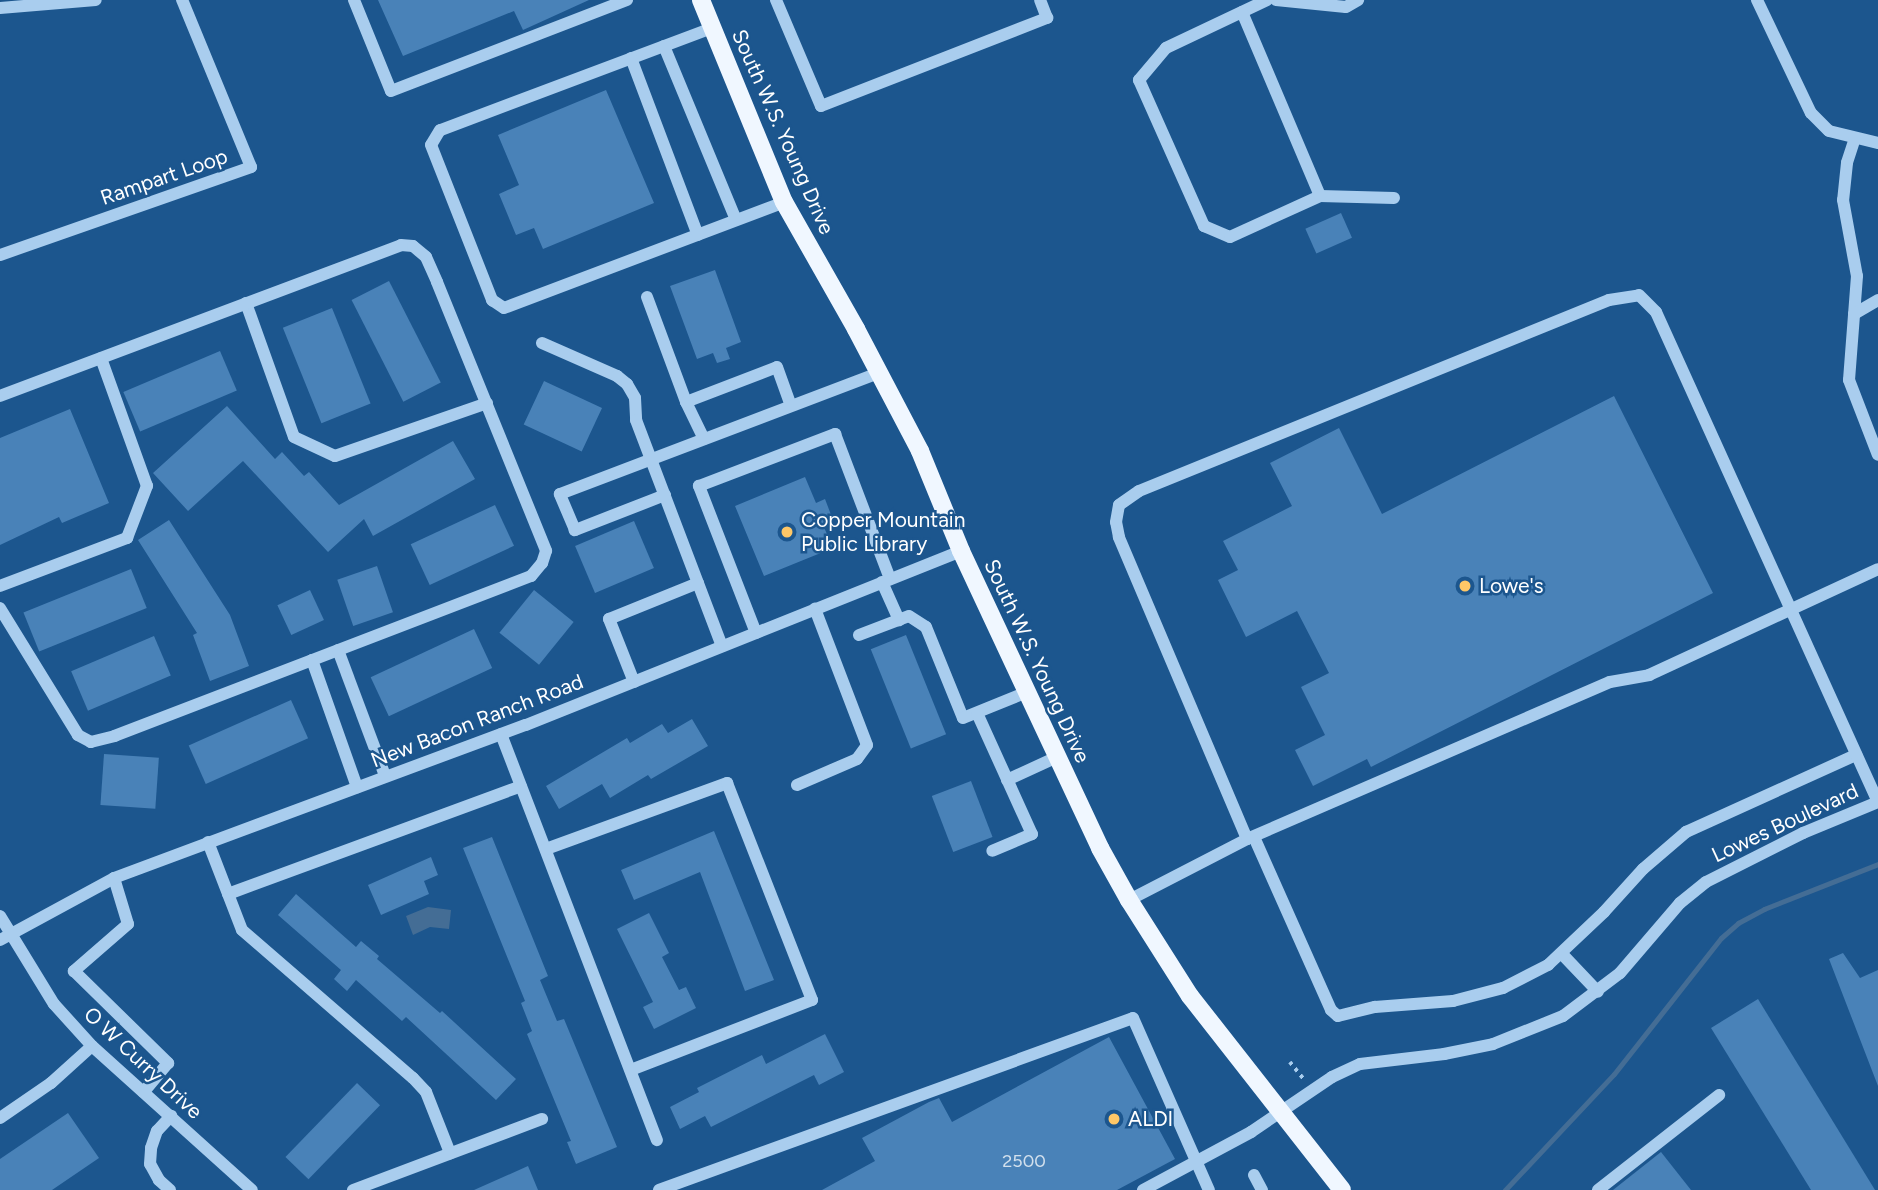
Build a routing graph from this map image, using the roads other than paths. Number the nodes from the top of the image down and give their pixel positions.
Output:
1 (96, 0) edge
2 (182, 0) edge
3 (354, 0) edge
4 (627, 0) edge
5 (701, 0) edge
6 (1040, 0) edge
7 (1267, 0) edge
8 (1276, 0) edge
9 (1358, 0) edge
10 (1757, 0) edge
11 (780, 1) edge
12 (0, 8) edge
13 (1242, 12) junction
14 (712, 28) junction
15 (664, 46) junction
16 (631, 58) junction
17 (1855, 138) junction
18 (1878, 143) edge
19 (1320, 196) junction
20 (1394, 198) dead end
21 (784, 202) junction
22 (736, 220) junction
23 (698, 235) junction
24 (0, 255) edge
25 (647, 298) dead end
26 (1878, 300) edge
27 (246, 303) junction
28 (1854, 314) junction
29 (541, 344) dead end
30 (101, 358) junction
31 (879, 373) junction
32 (0, 396) edge
33 (686, 402) junction
34 (487, 403) junction
35 (791, 406) junction
36 (705, 439) junction
37 (1878, 455) edge
38 (651, 459) junction
39 (665, 495) junction
40 (961, 551) junction
41 (1878, 569) edge
42 (886, 581) junction
43 (698, 583) junction
44 (0, 586) edge
45 (0, 608) edge
46 (815, 609) junction
47 (1791, 610) junction
48 (899, 620) junction
49 (756, 633) junction
50 (859, 635) dead end
51 (722, 646) junction
52 (338, 650) junction
53 (312, 660) junction
54 (634, 681) junction
55 (1027, 692) junction
56 (977, 712) junction
57 (501, 734) junction
58 (1856, 755) junction
59 (1058, 757) junction
60 (385, 776) junction
61 (1007, 780) junction
62 (797, 785) dead end
63 (521, 786) junction
64 (357, 787) junction
65 (1878, 802) edge
66 (1251, 838) junction
67 (208, 842) junction
68 (546, 849) junction
69 (992, 850) dead end
70 (114, 878) junction
71 (228, 894) junction
72 (1129, 900) junction
73 (0, 916) edge
74 (5, 937) edge
75 (1562, 954) junction
76 (1598, 992) junction
77 (92, 1046) junction
78 (631, 1070) junction
79 (144, 1092) junction
80 (1719, 1095) dead end
81 (1282, 1114) junction
82 (171, 1116) junction
83 (0, 1118) edge
84 (542, 1119) dead end
85 (657, 1140) dead end
86 (450, 1153) junction
87 (1195, 1162) junction
88 (1254, 1175) dead end
89 (244, 1187) edge
90 (1147, 1189) edge
91 (170, 1190) edge
92 (353, 1190) edge
93 (659, 1190) edge
94 (1209, 1190) edge
95 (1262, 1190) edge
96 (1342, 1190) edge
97 (1598, 1190) edge

1 - 12 street
2 - 24 street, Rampart Loop
3 - 4 street
5 - 14 main road, South W.S. Young Drive
6 - 11 street
7 - 13 street
8 - 9 street
10 - 17 street
13 - 19 street
13 - 19 street
14 - 15 street
14 - 21 main road, South W.S. Young Drive
15 - 16 street
15 - 22 street
16 - 23 street
16 - 23 street
17 - 18 street
17 - 28 street
19 - 20 street
21 - 22 street
21 - 31 main road, South W.S. Young Drive
22 - 23 street
25 - 33 street
26 - 28 street
27 - 30 street
27 - 34 street
27 - 34 street
28 - 37 street
29 - 38 street
30 - 32 street
30 - 44 street
31 - 35 street
31 - 40 main road, South W.S. Young Drive
33 - 35 street
33 - 36 street
34 - 52 street
35 - 36 street
36 - 38 street
38 - 39 street
38 - 39 street
39 - 43 street
40 - 42 street, New Bacon Ranch Road
40 - 55 main road, South W.S. Young Drive
41 - 47 street
42 - 46 street, New Bacon Ranch Road
42 - 48 street
42 - 49 street
43 - 51 street
43 - 54 street
45 - 53 street
46 - 49 street, New Bacon Ranch Road
46 - 62 street
47 - 58 street
47 - 66 street
47 - 66 street
48 - 50 street
48 - 56 street
49 - 51 street, New Bacon Ranch Road
51 - 54 street, New Bacon Ranch Road
52 - 53 street
52 - 60 street
53 - 64 street
54 - 57 street, New Bacon Ranch Road
55 - 56 street
55 - 59 main road, South W.S. Young Drive
56 - 61 street
57 - 60 street, New Bacon Ranch Road
57 - 63 street
58 - 65 street
58 - 75 street
59 - 61 street
59 - 72 main road, South W.S. Young Drive
60 - 64 street, New Bacon Ranch Road
61 - 69 street
63 - 68 street
63 - 71 street
64 - 67 street, New Bacon Ranch Road
65 - 76 street, Lowes Boulevard
66 - 72 street
66 - 75 street
67 - 70 street, New Bacon Ranch Road
67 - 71 street
68 - 78 street
68 - 78 street
70 - 74 street, New Bacon Ranch Road
70 - 79 street
71 - 86 street
72 - 81 main road, South W.S. Young Drive
73 - 74 street, O W Curry Drive
74 - 77 street, O W Curry Drive
75 - 76 street
76 - 81 street, Lowes Boulevard
77 - 79 street, O W Curry Drive
77 - 83 street
78 - 85 street
79 - 82 street, O W Curry Drive
80 - 97 street
81 - 87 street, Lowes Boulevard
81 - 96 main road, South W.S. Young Drive
82 - 89 street, O W Curry Drive
82 - 91 street
84 - 86 street
86 - 92 street
87 - 90 street, Lowes Boulevard
87 - 93 street
87 - 94 street
88 - 95 street

